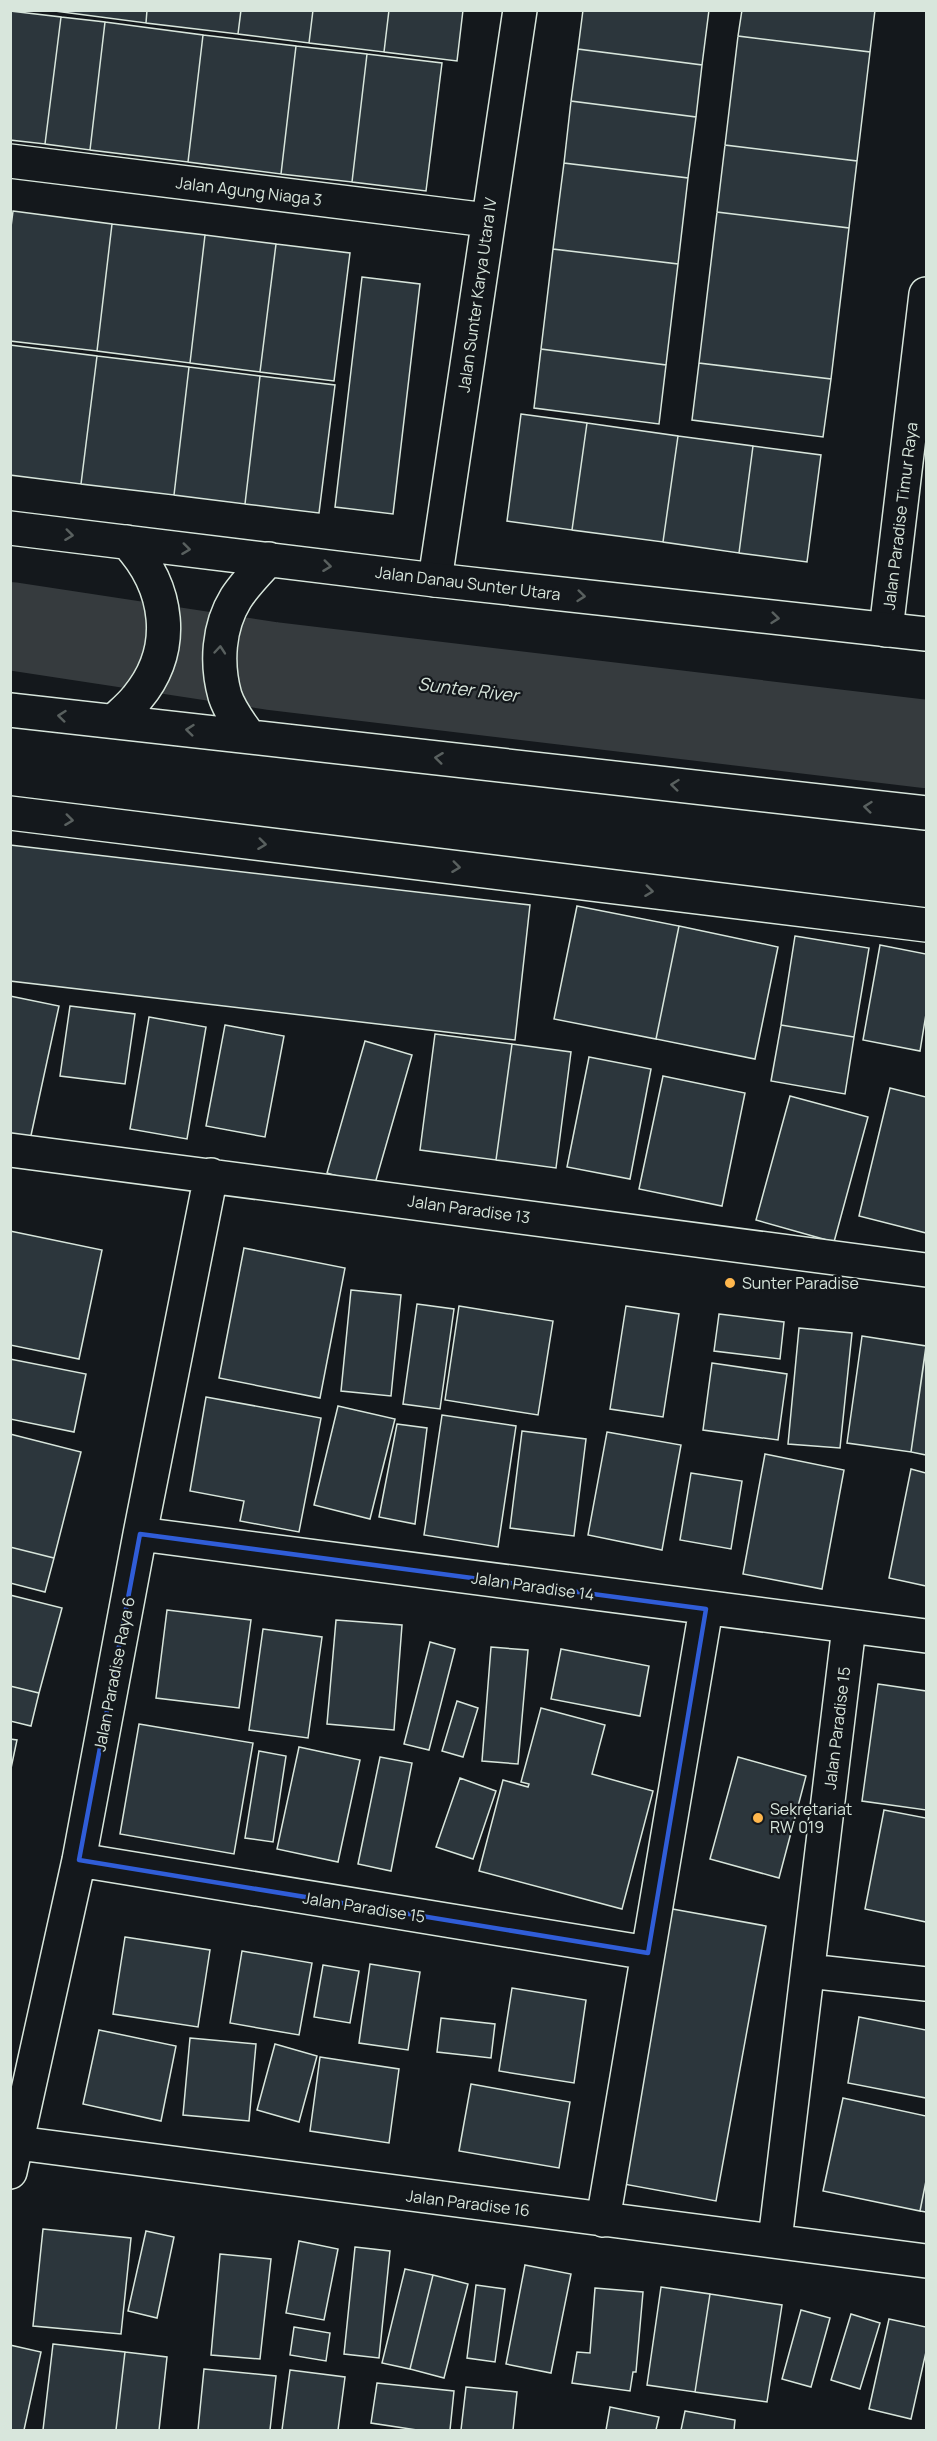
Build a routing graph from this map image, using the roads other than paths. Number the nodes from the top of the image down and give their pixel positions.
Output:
1 (520, 10) edge
2 (10, 161) edge
3 (487, 220) junction
4 (927, 294) edge
5 (10, 528) edge
6 (128, 542) junction
7 (269, 559) junction
8 (435, 580) junction
9 (886, 630) junction
10 (927, 634) edge
11 (10, 710) edge
12 (114, 721) junction
13 (249, 736) junction
14 (10, 813) edge
15 (927, 813) edge
16 (927, 925) edge
17 (10, 1150) edge
18 (211, 1175) junction
19 (927, 1270) edge
20 (140, 1534) junction
21 (706, 1609) junction
22 (849, 1627) junction
23 (927, 1636) edge
24 (79, 1860) junction
25 (648, 1953) junction
26 (808, 1971) junction
27 (927, 1984) edge
28 (13, 2152) edge
29 (603, 2220) junction
30 (775, 2241) junction
31 (927, 2261) edge

1 - 3 street, Jalan Sunter Karya Utara IV
2 - 3 street, Jalan Agung Niaga 3
3 - 8 street, Jalan Sunter Karya Utara IV
4 - 9 street, Jalan Paradise Timur Raya
5 -> 6 street, Jalan Danau Sunter Utara
6 -> 7 street, Jalan Danau Sunter Utara
6 - 12 street
7 -> 8 street, Jalan Danau Sunter Utara
13 -> 7 street
8 -> 9 street, Jalan Danau Sunter Utara
9 - 10 street, Jalan Danau Sunter Utara
12 -> 11 street
13 -> 12 street
15 -> 13 street
14 -> 16 street
17 - 18 street, Jalan Paradise 13
18 - 19 street, Jalan Paradise 13
18 - 20 street, Jalan Paradise Raya 6
20 - 21 street, Jalan Paradise 14
20 - 24 street, Jalan Paradise Raya 6
21 - 22 street, Jalan Paradise 14
21 - 25 street
22 - 23 street, Jalan Paradise 14
22 - 26 street, Jalan Paradise 15
24 - 25 street, Jalan Paradise 15
24 - 28 street, Jalan Paradise Raya 6
25 - 29 street
26 - 27 street
26 - 30 street, Jalan Paradise 15
28 - 29 street, Jalan Paradise 16
29 - 30 street, Jalan Paradise 16
30 - 31 street, Jalan Paradise 16

